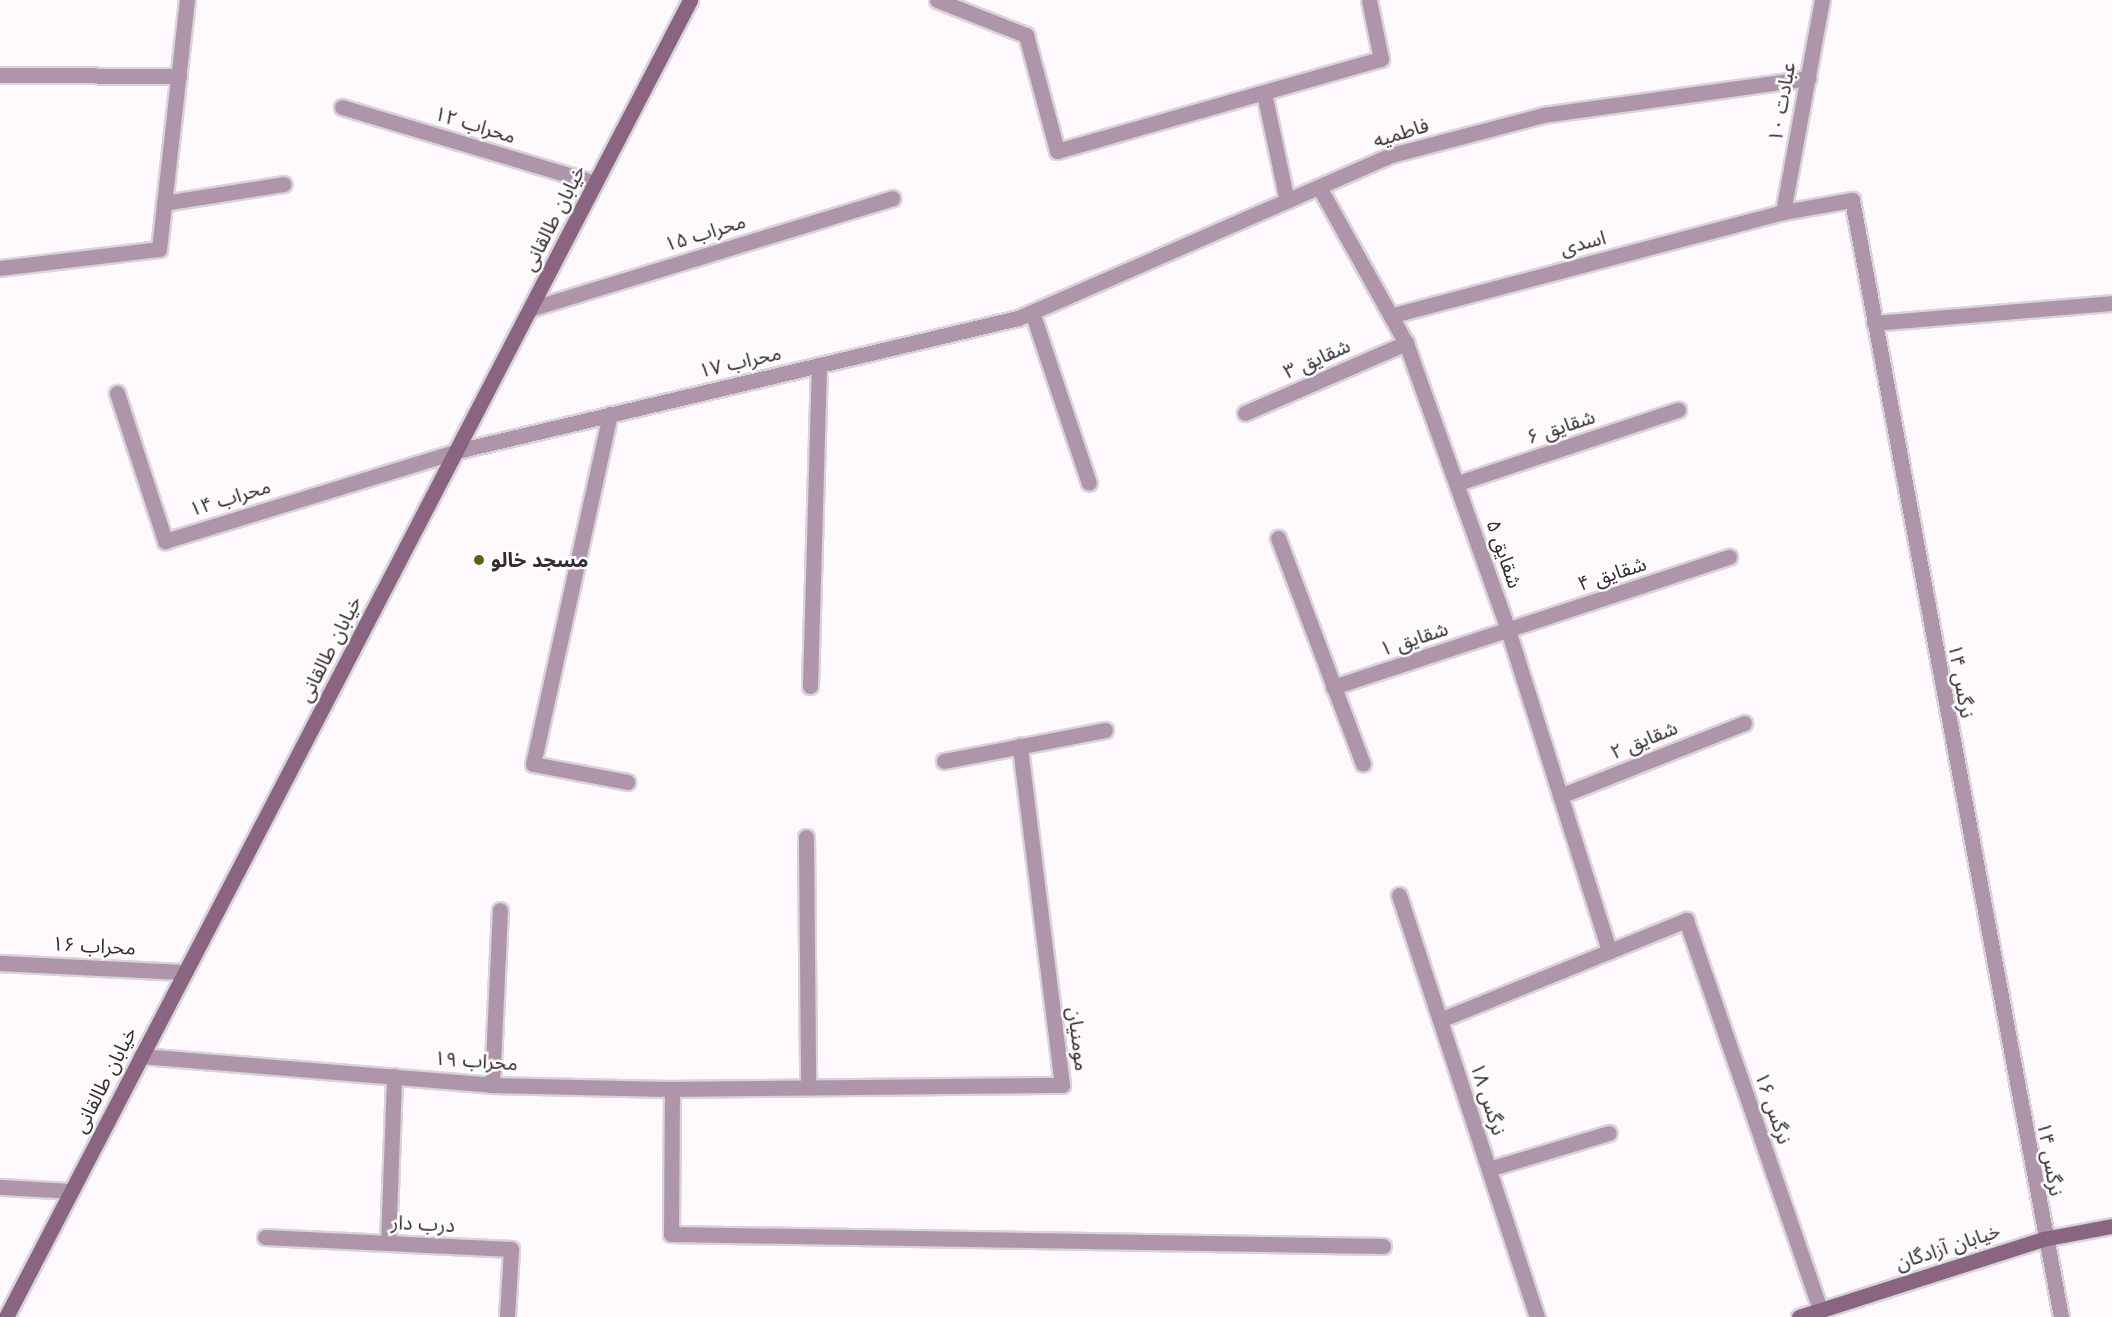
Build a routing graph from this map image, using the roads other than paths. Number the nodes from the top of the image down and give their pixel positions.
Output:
1 (187, 0) edge
2 (690, 0) edge
3 (937, 0) edge
4 (1369, 0) edge
5 (1822, 0) edge
6 (0, 75) edge
7 (179, 76) junction
8 (1808, 78) junction
9 (1264, 93) junction
10 (342, 107) dead end
11 (595, 183) junction
12 (284, 184) dead end
13 (1319, 187) junction
14 (892, 198) dead end
15 (1287, 201) junction
16 (164, 203) junction
17 (1783, 212) junction
18 (0, 268) edge
19 (2112, 303) edge
20 (530, 309) junction
21 (1032, 312) junction
22 (1393, 315) junction
23 (1874, 323) junction
24 (1406, 343) junction
25 (819, 365) junction
26 (117, 393) dead end
27 (1678, 410) dead end
28 (1245, 413) dead end
29 (610, 414) junction
30 (457, 451) junction
31 (1089, 483) dead end
32 (1458, 483) junction
33 (1278, 538) dead end
34 (1729, 557) dead end
35 (1508, 630) junction
36 (810, 686) dead end
37 (1333, 687) junction
38 (1744, 723) dead end
39 (1105, 730) dead end
40 (1020, 746) junction
41 (944, 761) dead end
42 (1363, 764) dead end
43 (627, 782) dead end
44 (1560, 796) junction
45 (806, 837) dead end
46 (1399, 895) dead end
47 (500, 910) dead end
48 (1609, 951) junction
49 (0, 963) edge
50 (185, 972) junction
51 (1440, 1020) junction
52 (141, 1056) junction
53 (394, 1076) junction
54 (492, 1085) junction
55 (808, 1085) junction
56 (672, 1089) junction
57 (1609, 1133) dead end
58 (1489, 1169) junction
59 (0, 1187) edge
60 (71, 1191) junction
61 (2112, 1226) edge
62 (265, 1237) dead end
63 (2043, 1239) junction
64 (388, 1244) junction
65 (1383, 1246) dead end
66 (1820, 1310) junction
67 (6, 1317) edge
68 (507, 1317) edge
69 (1537, 1317) edge
70 (1799, 1317) edge
71 (2061, 1317) edge

1 - 7 street
2 - 11 main road, خیابان طالقانی
3 - 9 street
4 - 9 street
5 - 8 street, عبادت ۱۰
6 - 7 street
7 - 16 street
8 - 13 street, فاطمیه
8 - 17 street, عبادت ۱۰
9 - 15 street
10 - 11 street, محراب ۱۲
11 - 20 main road, خیابان طالقانی
12 - 16 street
13 - 15 street, فاطمیه
13 - 22 street, شقایق ۵
14 - 20 street, محراب ۱۵
15 - 21 street, فاطمیه
16 - 18 street
17 - 22 street, اسدی
17 - 23 street, نرگس ۱۴
19 - 23 street
20 - 30 main road, خیابان طالقانی
21 - 25 street, محراب ۱۷
21 - 31 street
22 - 24 street, شقایق ۵
23 - 63 street, نرگس ۱۴
24 - 28 street, شقایق ۳
24 - 32 street, شقایق ۵
25 - 29 street, محراب ۱۷
25 - 36 street
26 - 30 street, محراب ۱۴
27 - 32 street, شقایق ۶
29 - 30 street, محراب ۱۷
29 - 43 street
30 - 50 main road, خیابان طالقانی
32 - 35 street, شقایق ۵
33 - 37 street
34 - 35 street, شقایق ۴
35 - 37 street, شقایق ۱
35 - 44 street, شقایق ۵
37 - 42 street
38 - 44 street, شقایق ۲
39 - 40 street
40 - 41 street
40 - 55 street, مومنیان
44 - 48 street, شقایق ۵
45 - 55 street
46 - 51 street, نرگس ۱۸
47 - 54 street
48 - 51 street
48 - 66 street, نرگس ۱۶
49 - 50 street, محراب ۱۶
50 - 52 main road, خیابان طالقانی
51 - 58 street, نرگس ۱۸
52 - 53 street, محراب ۱۹
52 - 60 main road, خیابان طالقانی
53 - 54 street, محراب ۱۹
53 - 64 street
54 - 56 street, محراب ۱۹
55 - 56 street, محراب ۱۹
56 - 65 street
57 - 58 street
58 - 69 street, نرگس ۱۸
59 - 60 street
60 - 67 main road, خیابان طالقانی
61 - 63 main road, خیابان آزادگان
62 - 64 street, درب دار
63 - 66 main road, خیابان آزادگان
63 - 71 street, نرگس ۱۴
64 - 68 street, درب دار
66 - 70 main road, خیابان آزادگان

